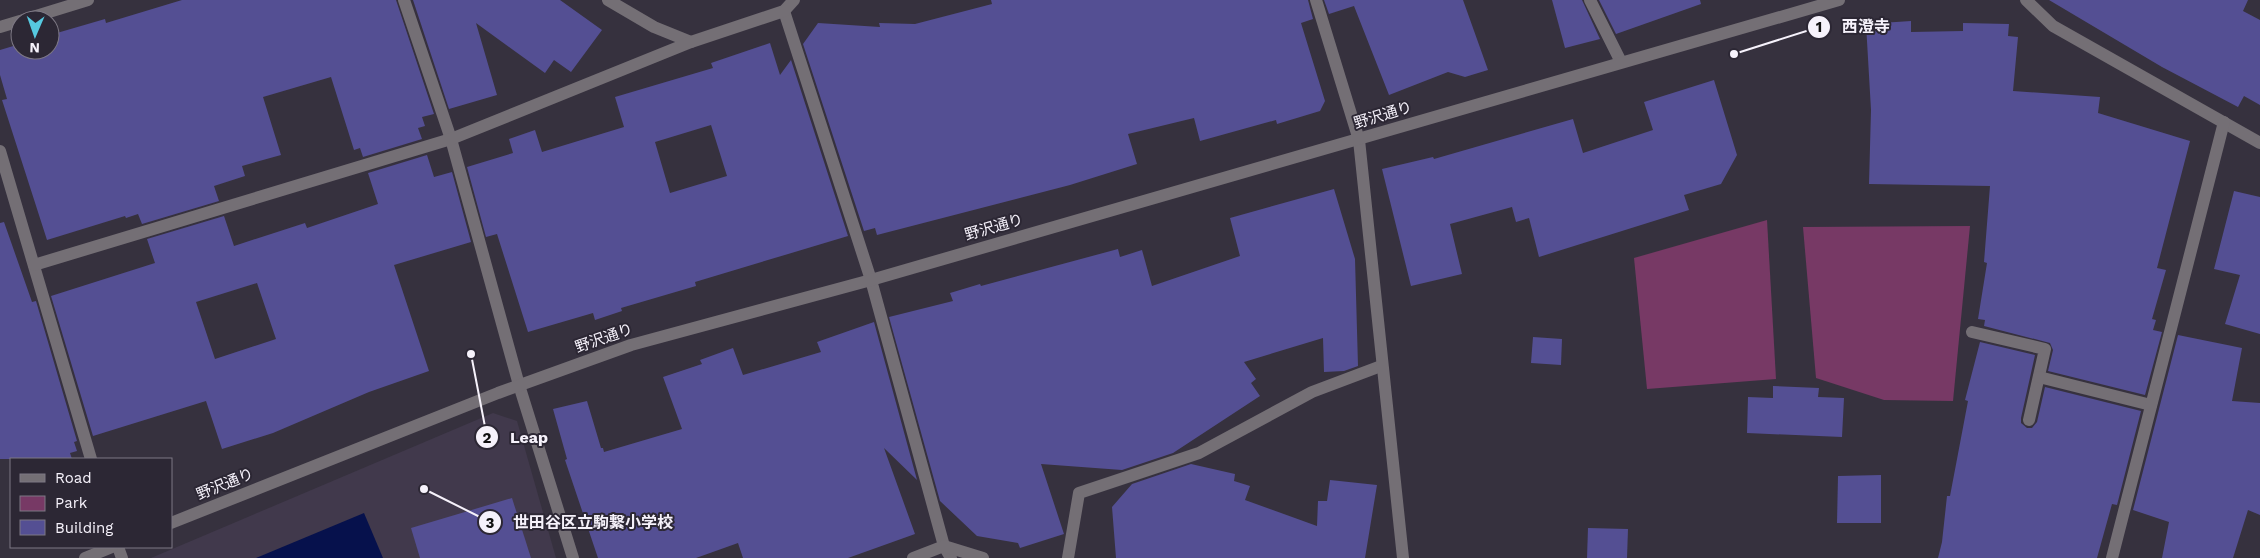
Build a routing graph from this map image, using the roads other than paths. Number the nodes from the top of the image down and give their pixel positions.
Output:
1 (88, 0) edge
2 (404, 0) edge
3 (608, 0) edge
4 (794, 0) edge
5 (1316, 0) edge
6 (1590, 0) edge
7 (1839, 0) edge
8 (2026, 0) edge
9 (55, 10) edge
10 (784, 11) junction
11 (690, 42) junction
12 (1621, 62) junction
13 (2224, 122) junction
14 (451, 140) junction
15 (1359, 140) junction
16 (2260, 143) edge
17 (0, 150) edge
18 (34, 265) junction
19 (871, 280) junction
20 (1972, 332) dead end
21 (1381, 366) junction
22 (2039, 376) junction
23 (519, 385) junction
24 (2151, 404) junction
25 (2029, 420) dead end
26 (91, 458) edge
27 (172, 523) edge
28 (944, 546) junction
29 (110, 548) edge
30 (85, 558) edge
31 (573, 558) edge
32 (913, 558) edge
33 (951, 558) edge
34 (983, 558) edge
35 (1068, 558) edge
36 (1403, 558) edge
37 (2112, 558) edge

1 - 9 street
2 - 14 street
3 - 11 street
4 - 10 street
5 - 15 street
6 - 12 street
7 - 12 street, 野沢通り
8 - 13 street
10 - 11 street
10 - 19 street
11 - 14 street
12 - 15 street, 野沢通り
13 - 16 street
13 - 24 street
14 - 18 street
14 - 23 street
15 - 19 street, 野沢通り
15 - 21 street
17 - 18 street
18 - 26 street
19 - 23 street, 野沢通り
19 - 28 street
20 - 22 street
21 - 35 street
21 - 36 street
22 - 24 street
22 - 25 street
23 - 27 street, 野沢通り
23 - 31 street
24 - 37 street
28 - 32 street
28 - 33 street
28 - 34 street
29 - 30 street

